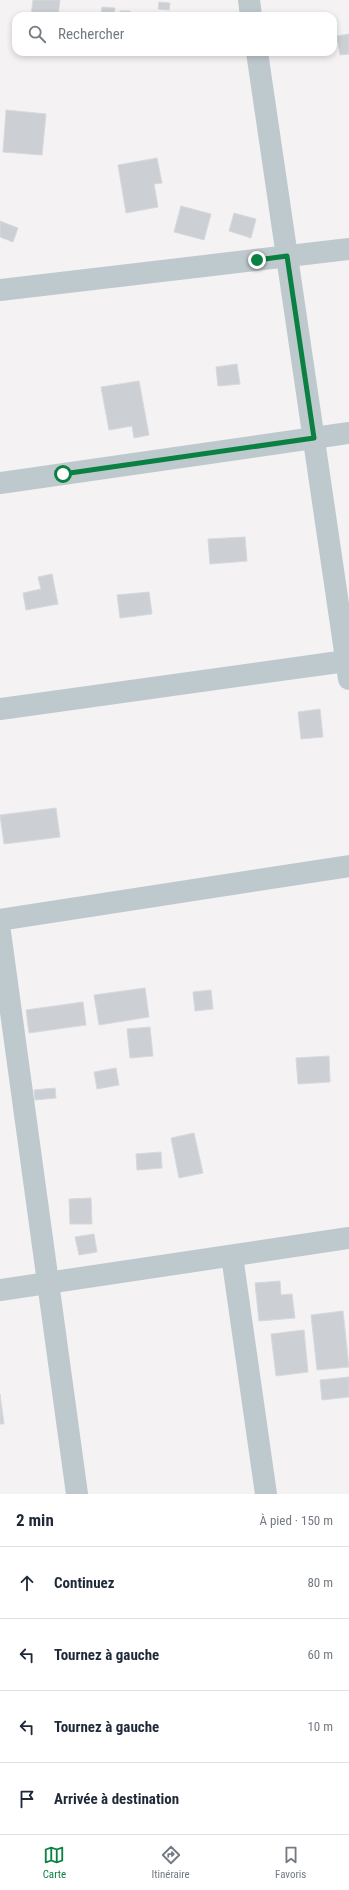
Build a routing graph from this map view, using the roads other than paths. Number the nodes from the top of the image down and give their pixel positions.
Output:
1 (249, 0) edge
2 (251, 12) edge
3 (258, 56) edge
4 (349, 249) edge
5 (287, 256) junction
6 (0, 290) edge
7 (349, 433) edge
8 (314, 438) junction
9 (0, 483) edge
10 (345, 619) edge
11 (348, 670) edge
12 (0, 709) edge
13 (349, 866) edge
14 (0, 920) edge
15 (0, 932) edge
16 (349, 1238) edge
17 (232, 1256) junction
18 (48, 1283) junction
19 (0, 1290) edge
20 (77, 1494) edge
21 (266, 1494) edge

1 - 2 street
3 - 5 street
4 - 5 street
5 - 6 street
5 - 8 street
7 - 8 street
8 - 9 street
8 - 10 street
10 - 11 street
11 - 12 street
13 - 14 street
15 - 18 street
16 - 17 street
17 - 18 street
17 - 21 street
18 - 19 street
18 - 20 street

